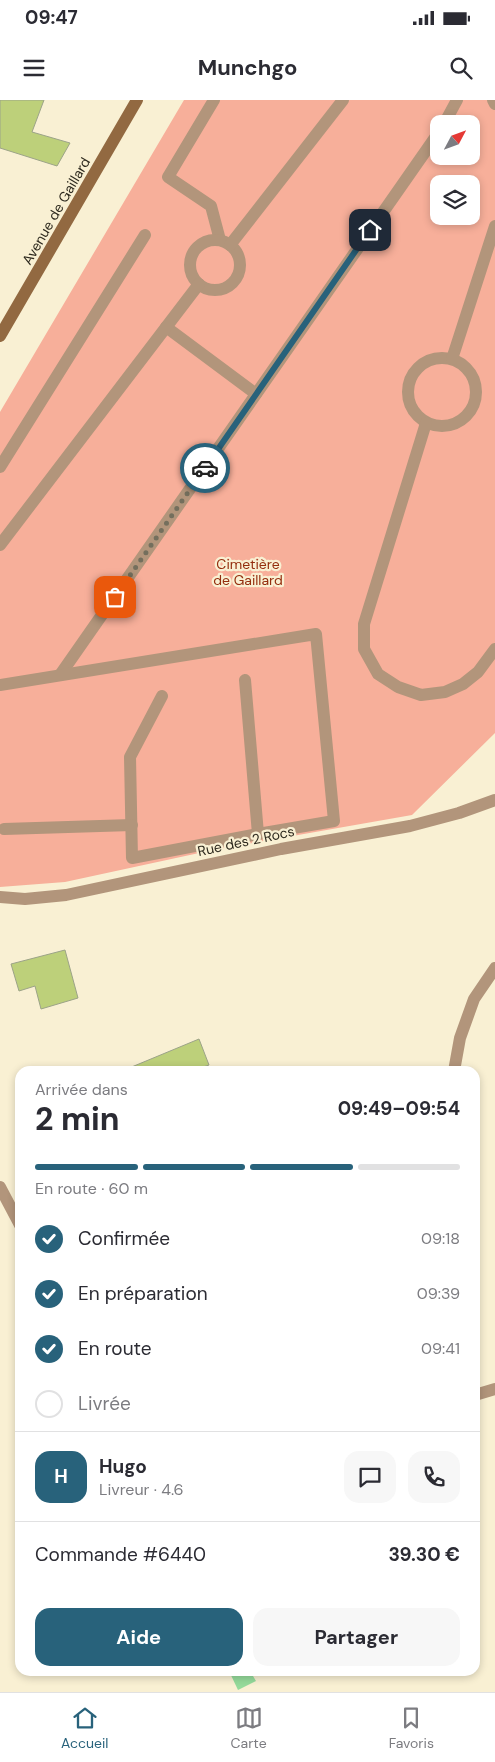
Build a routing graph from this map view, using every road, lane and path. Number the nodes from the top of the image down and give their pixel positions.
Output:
1 (138, 100) edge
2 (214, 100) edge
3 (343, 100) edge
4 (457, 100) edge
5 (493, 100) edge
6 (495, 104) edge
7 (449, 115) edge
8 (430, 145) edge
9 (495, 226) edge
10 (145, 235) dead end
11 (225, 243) junction
12 (199, 284) junction
13 (166, 327) junction
14 (0, 336) edge
15 (452, 359) junction
16 (256, 394) junction
17 (426, 423) junction
18 (0, 467) edge
19 (0, 545) edge
20 (495, 649) edge
21 (60, 675) junction
22 (245, 680) dead end
23 (0, 685) edge
24 (162, 696) dead end
25 (495, 800) edge
26 (132, 825) junction
27 (4, 829) dead end
28 (258, 834) junction
29 (0, 897) edge
30 (495, 968) edge
31 (455, 1066) edge
32 (0, 1187) edge
33 (15, 1216) edge
34 (495, 1389) edge
35 (480, 1394) edge

1 - 14 street, Avenue de Gaillard
2 - 11 street
3 - 11 street
4 - 7 street
5 - 6 street
8 - 16 street
9 - 15 street
10 - 18 street
11 - 12 street
11 - 12 street
12 - 13 street
13 - 16 street
13 - 19 street
15 - 17 street
15 - 17 street
16 - 21 street
17 - 20 street
21 - 23 street
21 - 28 street
22 - 28 street
24 - 26 street
25 - 29 street, Rue des 2 Rocs
26 - 27 street
26 - 28 street
30 - 31 street
32 - 33 street
34 - 35 street

